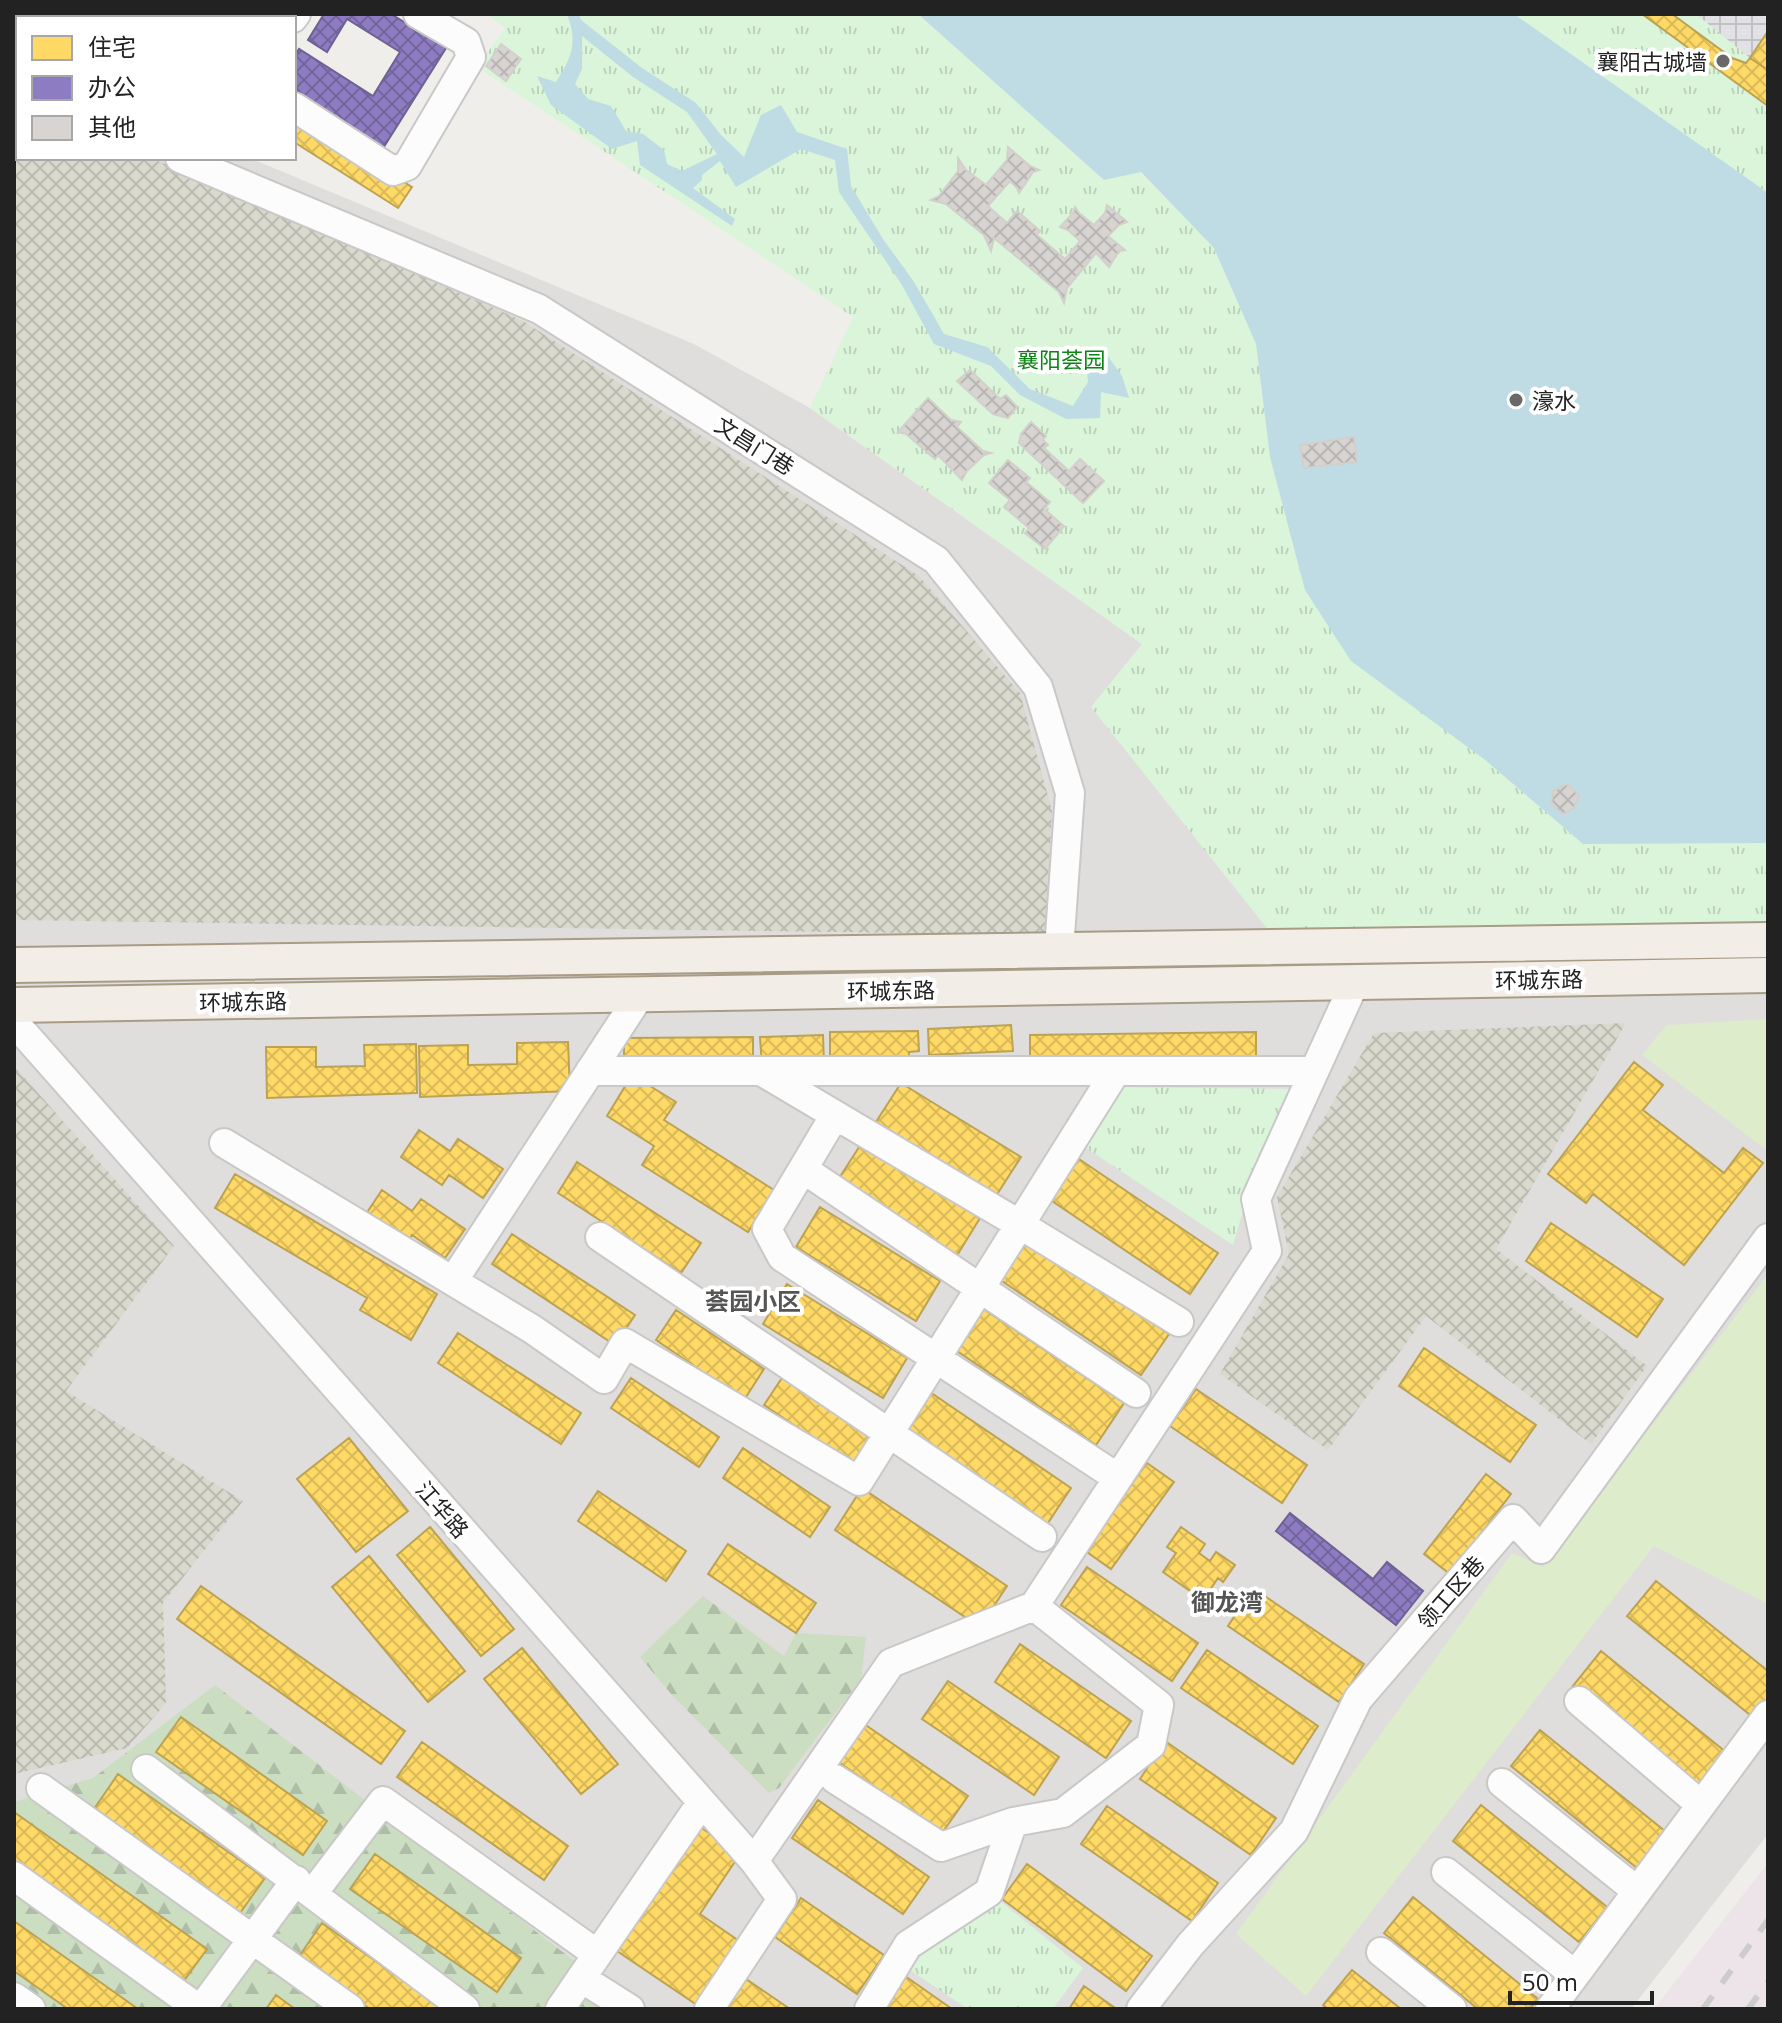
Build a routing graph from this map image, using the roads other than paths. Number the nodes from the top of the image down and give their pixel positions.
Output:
1 (418, 14) edge
2 (296, 108) edge
3 (185, 160) edge
4 (1768, 940) edge
5 (1059, 950) junction
6 (14, 965) edge
7 (1768, 975) edge
8 (1355, 982) junction
9 (640, 995) junction
10 (14, 1005) edge
11 (14, 1022) edge
12 (590, 1071) junction
13 (760, 1071) junction
14 (1116, 1071) junction
15 (1314, 1071) junction
16 (835, 1115) junction
17 (224, 1143) dead end
18 (803, 1169) junction
19 (1019, 1224) junction
20 (600, 1237) dead end
21 (1768, 1238) edge
22 (453, 1281) junction
23 (979, 1287) junction
24 (1179, 1322) dead end
25 (936, 1358) junction
26 (1136, 1393) dead end
27 (889, 1433) junction
28 (1118, 1478) junction
29 (1042, 1537) dead end
30 (1034, 1606) junction
31 (1579, 1701) dead end
32 (1768, 1715) edge
33 (146, 1769) dead end
34 (835, 1779) dead end
35 (1502, 1783) dead end
36 (41, 1788) dead end
37 (702, 1802) junction
38 (1701, 1805) junction
39 (1013, 1822) junction
40 (754, 1861) junction
41 (1446, 1872) dead end
42 (14, 1876) edge
43 (304, 1887) junction
44 (1637, 1891) junction
45 (252, 1939) junction
46 (1381, 1952) dead end
47 (597, 1954) junction
48 (1575, 1975) junction
49 (581, 1978) junction
50 (14, 1997) edge
51 (31, 2009) edge
52 (200, 2009) edge
53 (350, 2009) edge
54 (465, 2009) edge
55 (560, 2009) edge
56 (630, 2009) edge
57 (709, 2009) edge
58 (869, 2009) edge
59 (1141, 2009) edge
60 (1452, 2009) edge
61 (1550, 2009) edge

1 - 2 street
3 - 5 street, 文昌门巷
4 - 5 main road, 环城东路
5 - 6 main road, 环城东路
7 - 8 main road, 环城东路
8 - 9 main road, 环城东路
8 - 15 street
9 - 10 main road, 环城东路
9 - 12 street
11 - 37 street, 江华路
12 - 13 street
12 - 22 street
13 - 14 street
13 - 16 street
14 - 15 street
14 - 19 street
15 - 28 street
16 - 18 street
16 - 19 street
17 - 22 street
18 - 23 street
18 - 25 street
19 - 23 street
19 - 24 street
20 - 27 street
21 - 59 street, 领工区巷
22 - 27 street
23 - 25 street
23 - 26 street
25 - 27 street
25 - 28 street
27 - 29 street
28 - 30 street
30 - 39 street
30 - 40 street
31 - 38 street
32 - 38 street
33 - 43 street
34 - 39 street
35 - 44 street
36 - 45 street
37 - 40 street, 江华路
37 - 47 street
38 - 44 street
39 - 58 street
40 - 57 street, 江华路
41 - 48 street
42 - 52 street
43 - 45 street
43 - 47 street
43 - 54 street
44 - 48 street
45 - 52 street
45 - 53 street
46 - 60 street
47 - 49 street
48 - 61 street
49 - 55 street
49 - 56 street
50 - 51 street

